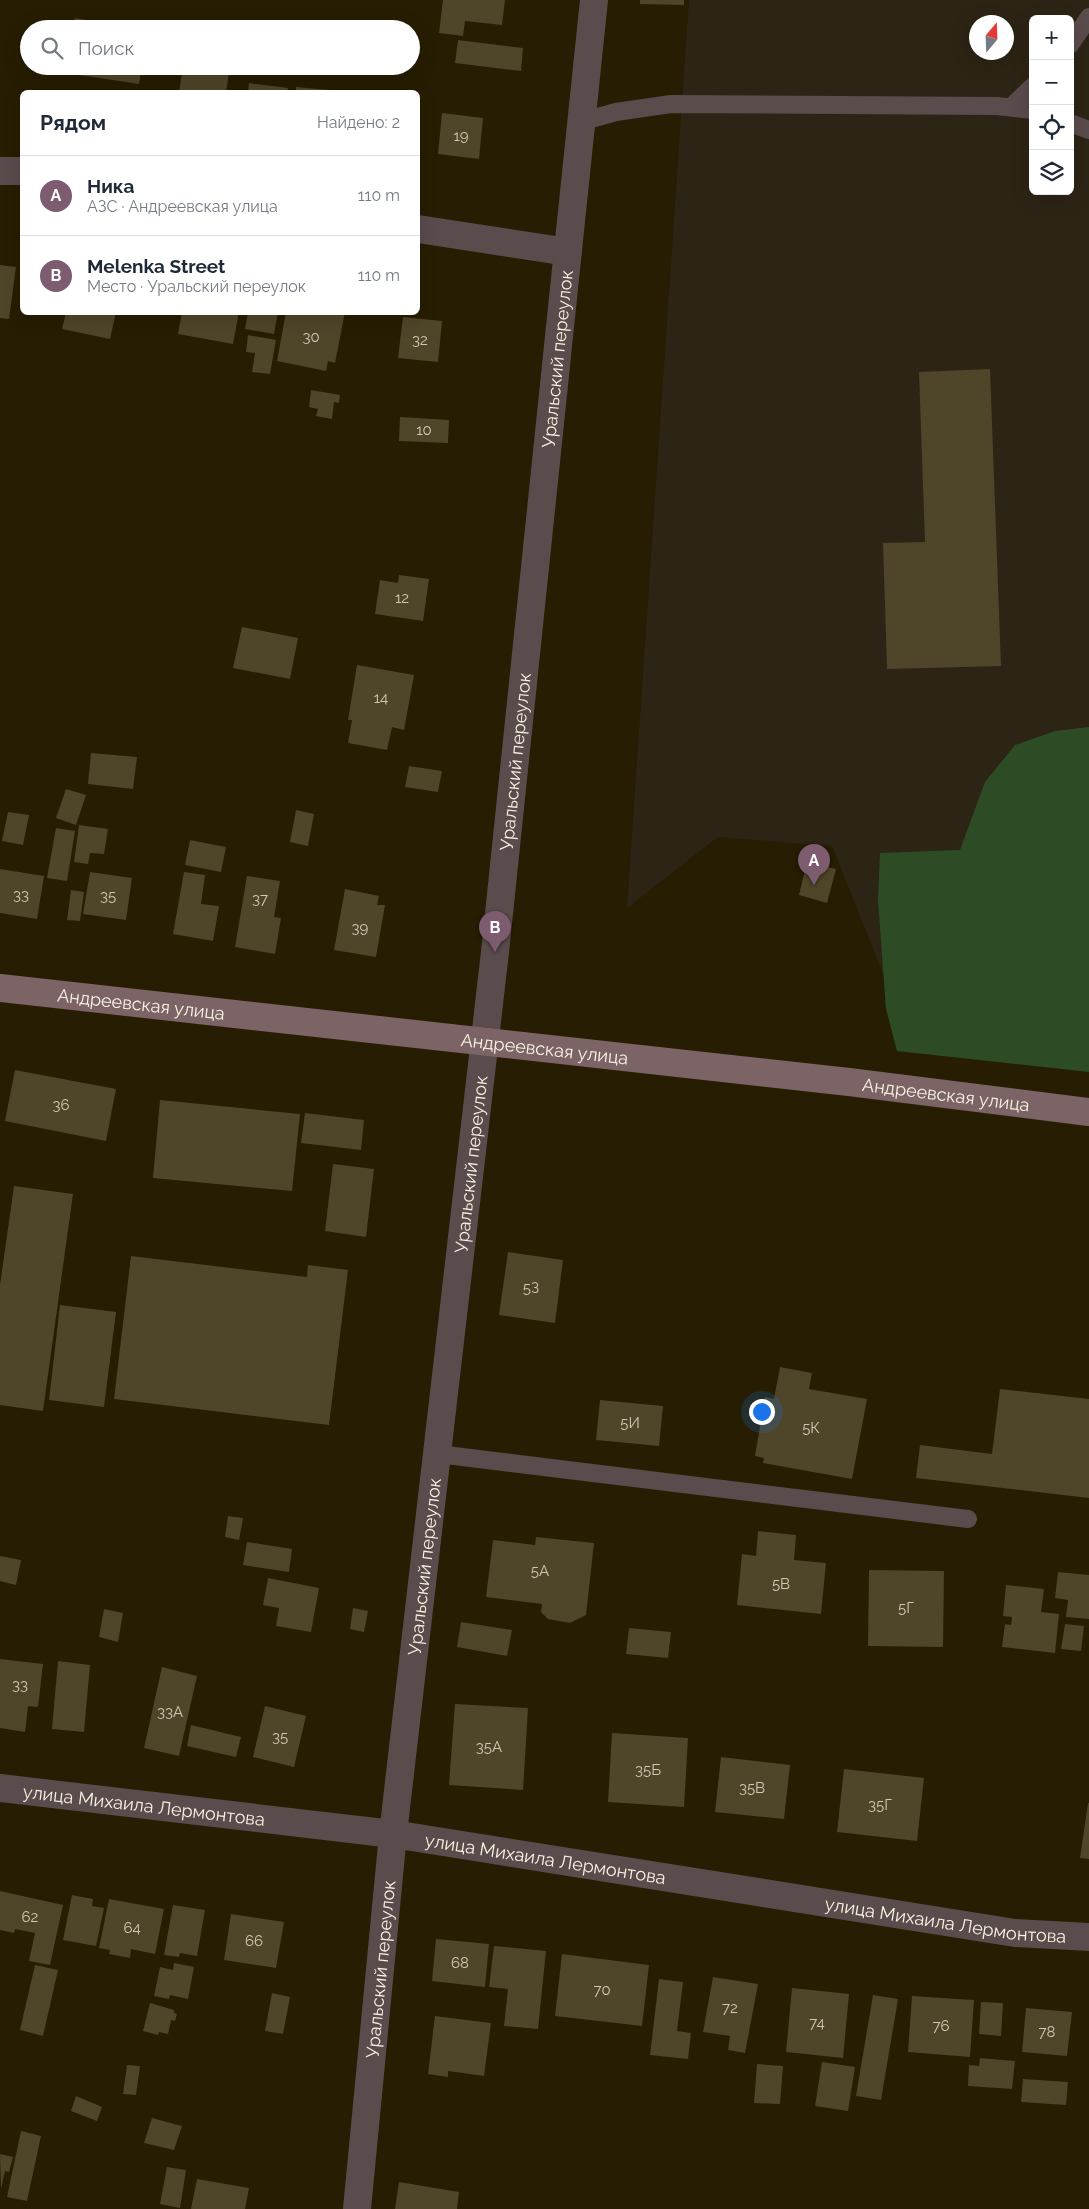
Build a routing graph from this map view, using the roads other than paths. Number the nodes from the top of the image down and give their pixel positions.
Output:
1 (594, 0) edge
2 (1089, 17) edge
3 (1074, 39) edge
4 (1029, 90) edge
5 (1011, 107) junction
6 (1029, 109) edge
7 (580, 122) junction
8 (1074, 124) edge
9 (1089, 130) edge
10 (0, 171) edge
11 (20, 171) edge
12 (420, 229) edge
13 (568, 252) junction
14 (0, 988) edge
15 (484, 1042) junction
16 (1089, 1112) edge
17 (438, 1454) junction
18 (968, 1519) dead end
19 (0, 1788) edge
20 (393, 1834) junction
21 (1089, 1937) edge
22 (357, 2209) edge

1 - 7 street, Уральский переулок
2 - 3 lane
4 - 5 lane
5 - 6 lane
5 - 7 lane
7 - 13 street, Уральский переулок
8 - 9 lane
10 - 11 street
12 - 13 street
13 - 15 street, Уральский переулок
14 - 15 street, Андреевская улица
15 - 16 street, Андреевская улица
15 - 17 street, Уральский переулок
17 - 18 lane
17 - 20 street, Уральский переулок
19 - 20 street, улица Михаила Лермонтова
20 - 21 street, улица Михаила Лермонтова
20 - 22 street, Уральский переулок

